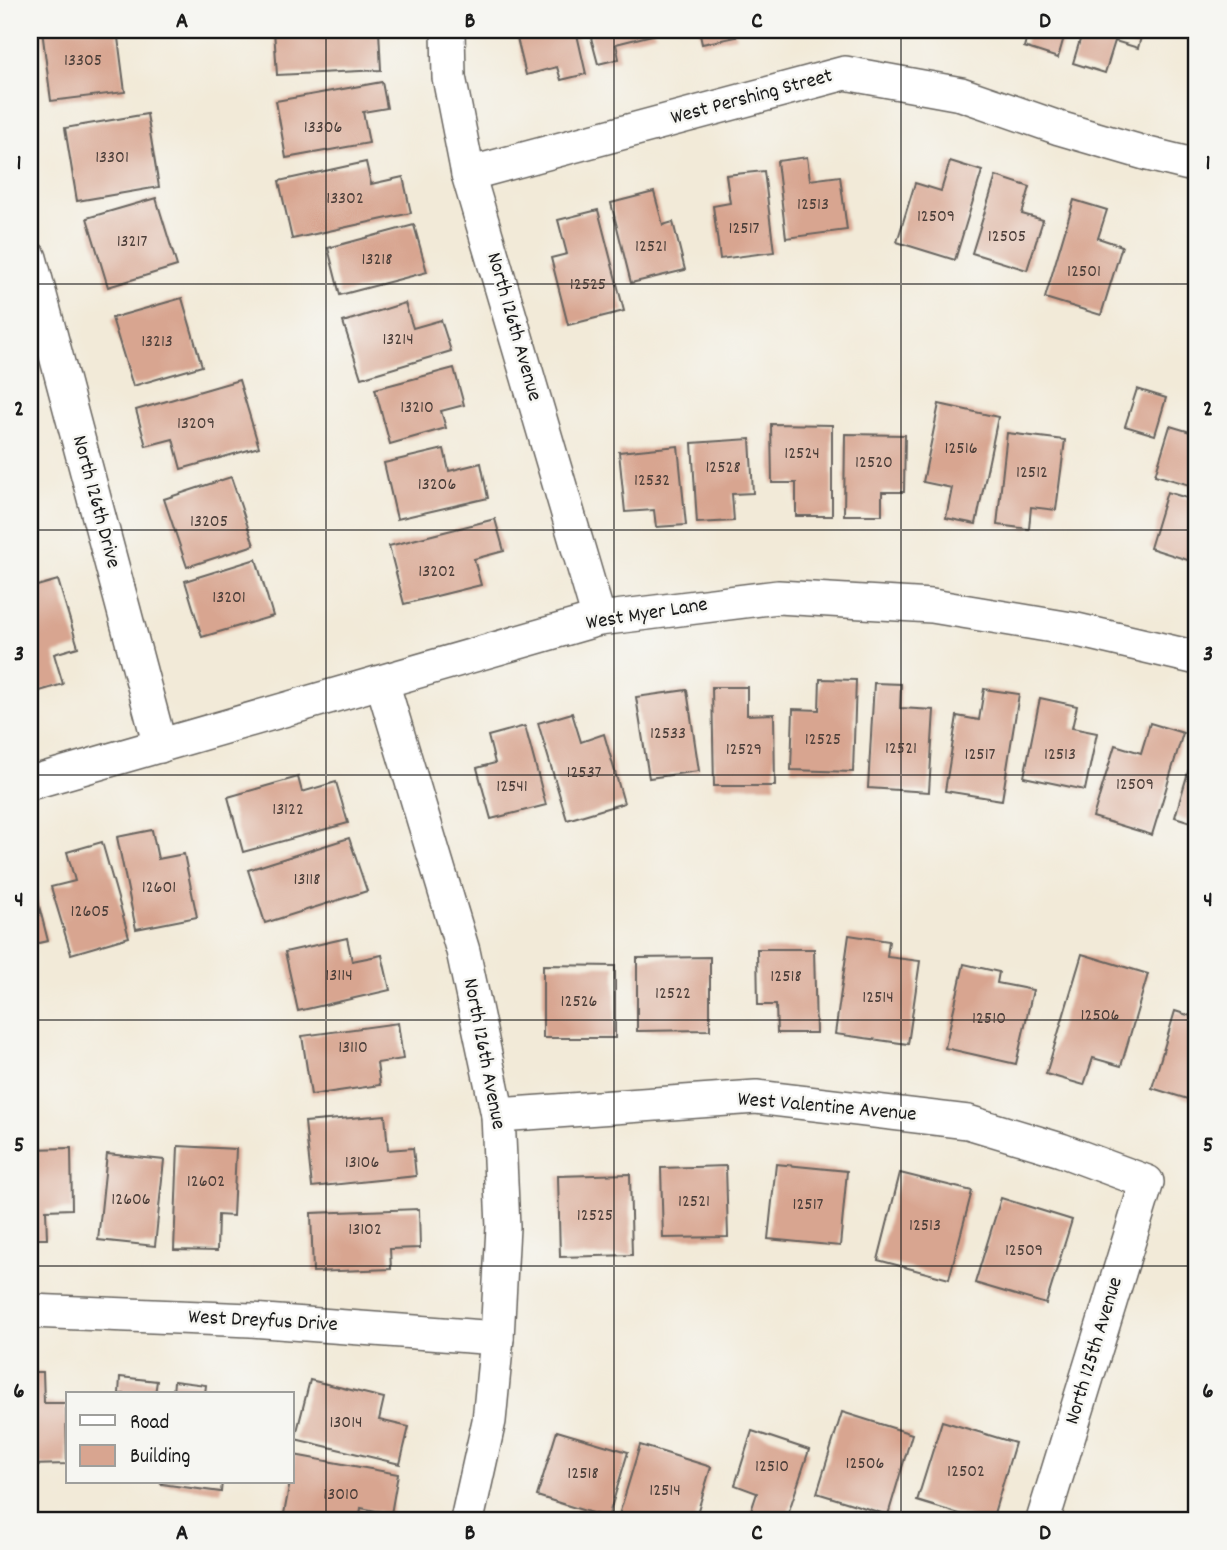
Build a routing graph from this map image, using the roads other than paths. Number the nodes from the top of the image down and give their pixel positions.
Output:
1 (448, 30) edge
2 (1197, 166) edge
3 (468, 174) junction
4 (30, 258) edge
5 (36, 305) edge
6 (599, 619) junction
7 (1197, 659) edge
8 (382, 682) junction
9 (160, 746) junction
10 (30, 783) edge
11 (498, 1115) junction
12 (1147, 1182) joint
13 (30, 1311) edge
14 (497, 1338) junction
15 (467, 1520) edge
16 (1044, 1520) edge

1 - 3 street, North 126th Avenue
2 - 3 street, West Pershing Street
3 - 6 street, North 126th Avenue
4 - 5 street, North 126th Drive
5 - 9 street, North 126th Drive
6 - 7 street, West Myer Lane
6 - 8 street, West Myer Lane
8 - 9 street, West Myer Lane
8 - 11 street, North 126th Avenue
9 - 10 street, West Myer Lane
11 - 12 street, West Valentine Avenue
11 - 14 street, North 126th Avenue
12 - 16 street, North 125th Avenue
13 - 14 street, West Dreyfus Drive
14 - 15 street, North 126th Avenue

